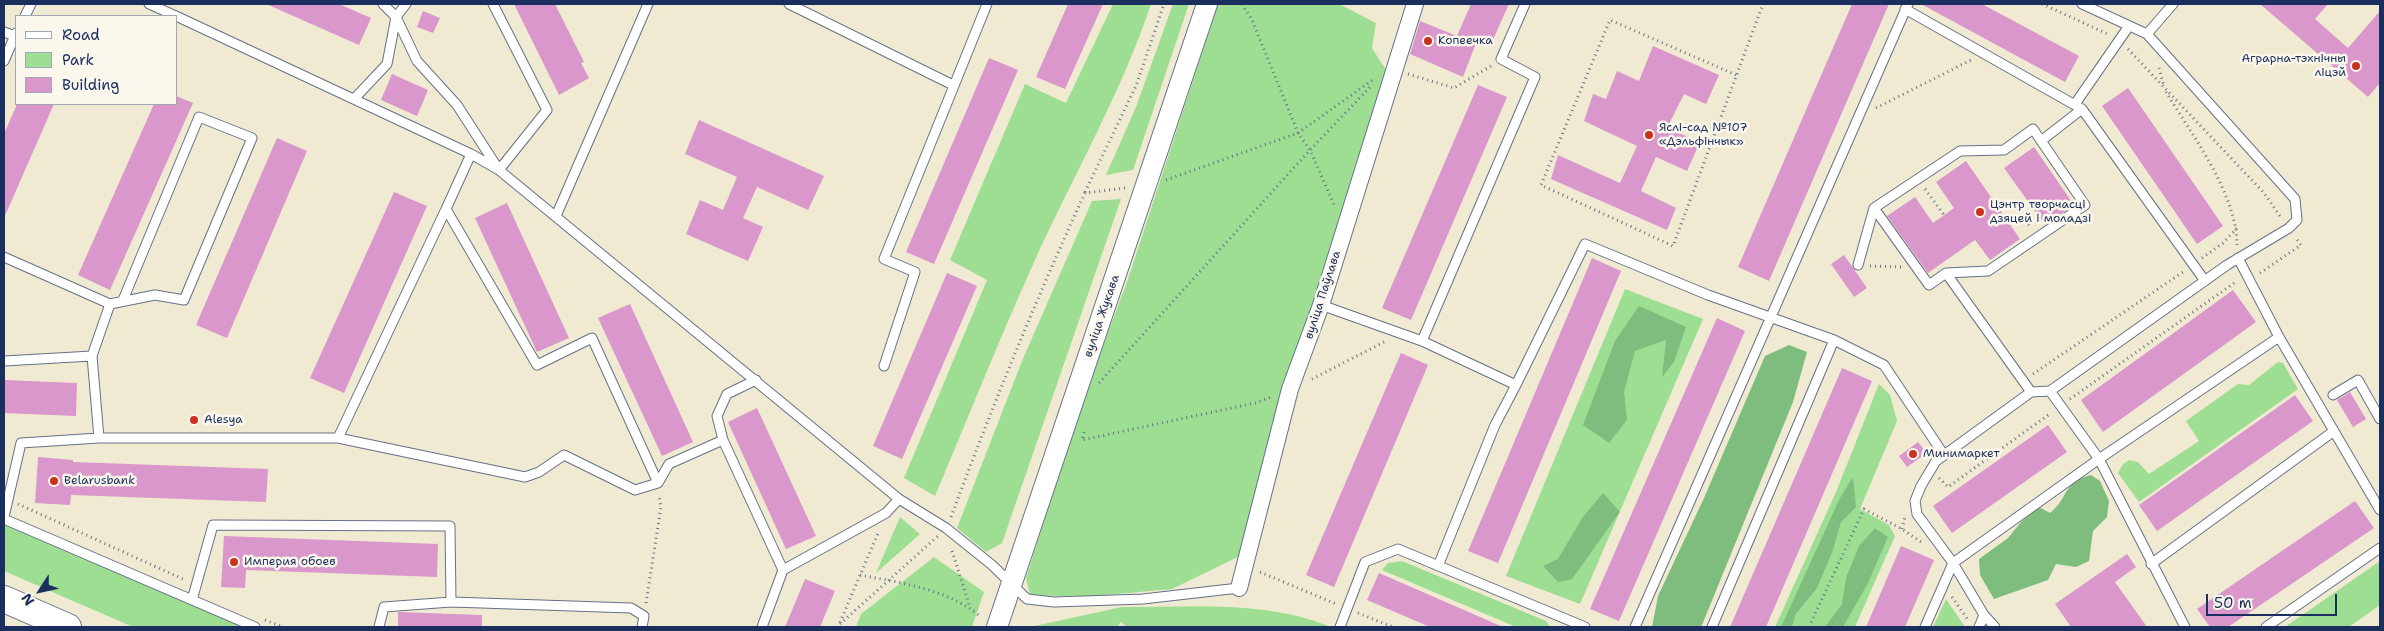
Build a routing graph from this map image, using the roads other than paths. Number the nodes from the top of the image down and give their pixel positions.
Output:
1 (149, 4) edge
2 (383, 4) edge
3 (406, 4) edge
4 (493, 4) edge
5 (648, 4) edge
6 (789, 4) edge
7 (987, 4) edge
8 (1207, 4) edge
9 (1415, 4) edge
10 (1525, 4) edge
11 (2082, 4) edge
12 (2173, 4) edge
13 (1906, 6) edge
14 (174, 15) edge
15 (178, 17) edge
16 (396, 17) junction
17 (2129, 26) junction
18 (4, 32) edge
19 (15, 35) edge
20 (2150, 38) junction
21 (4, 61) edge
22 (953, 85) junction
23 (354, 99) junction
24 (2078, 106) junction
25 (2041, 141) junction
26 (472, 154) junction
27 (499, 170) junction
28 (1874, 208) junction
29 (446, 209) junction
30 (556, 216) junction
31 (4, 257) edge
32 (2238, 258) junction
33 (1858, 265) road end
34 (1946, 273) junction
35 (2205, 281) junction
36 (123, 300) junction
37 (110, 304) junction
38 (1321, 305) junction
39 (1771, 318) junction
40 (2279, 337) junction
41 (1834, 340) junction
42 (1422, 341) junction
43 (92, 356) junction
44 (4, 361) edge
45 (884, 366) dead end
46 (756, 380) junction
47 (1516, 384) junction
48 (2050, 391) junction
49 (2030, 392) junction
50 (2333, 395) dead end
51 (2380, 419) edge
52 (2334, 431) junction
53 (99, 438) junction
54 (338, 438) junction
55 (722, 440) junction
56 (1944, 455) junction
57 (2099, 459) junction
58 (658, 483) junction
59 (899, 499) junction
60 (2380, 510) edge
61 (4, 518) edge
62 (2380, 548) edge
63 (1952, 564) junction
64 (2151, 564) junction
65 (1438, 566) junction
66 (784, 570) junction
67 (1010, 583) junction
68 (1239, 588) joint
69 (4, 598) edge
70 (192, 600) junction
71 (451, 602) junction
72 (1984, 615) junction
73 (991, 624) edge
74 (1566, 624) edge
75 (1975, 626) edge
76 (68, 627) edge
77 (255, 627) edge
78 (379, 627) edge
79 (642, 627) edge
80 (762, 627) edge
81 (1340, 627) edge
82 (1585, 627) edge
83 (1635, 627) edge
84 (1712, 627) edge
85 (1925, 627) edge
86 (1995, 627) edge
87 (2185, 627) edge
88 (2266, 627) edge

1 - 14 lane
2 - 16 lane
3 - 16 lane
4 - 27 lane
5 - 30 lane
6 - 22 lane
7 - 22 lane
8 - 67 street, вуліца Жукава
9 - 38 street, вуліца Паўлава
10 - 42 lane
11 - 17 lane
12 - 20 lane
13 - 24 lane
13 - 39 lane
15 - 23 lane
16 - 23 lane
16 - 27 lane
17 - 20 lane
17 - 24 lane
18 - 19 lane
19 - 21 lane
20 - 32 lane
22 - 45 lane
23 - 26 lane
24 - 25 lane
24 - 35 lane
25 - 28 lane
25 - 34 lane
26 - 27 lane
26 - 29 lane
27 - 30 lane
28 - 33 lane
28 - 34 lane
29 - 54 lane
29 - 58 lane
30 - 46 lane
31 - 37 lane
32 - 35 lane
32 - 40 lane
34 - 49 lane
35 - 48 lane
36 - 36 lane
36 - 37 lane
37 - 43 lane
38 - 42 lane
38 - 68 street, вуліца Паўлава
39 - 41 lane
39 - 47 lane
39 - 83 lane
40 - 52 lane
40 - 57 lane
41 - 56 lane
41 - 84 lane
42 - 47 lane
43 - 44 lane
43 - 53 lane
46 - 55 lane
46 - 59 lane
47 - 65 lane
48 - 49 lane
48 - 57 lane
49 - 56 lane
50 - 51 lane
52 - 60 lane
52 - 64 lane
53 - 54 lane
53 - 61 lane
54 - 58 lane
55 - 58 lane
55 - 66 lane
56 - 63 lane
57 - 63 lane
57 - 64 lane
59 - 66 lane
59 - 67 lane
61 - 70 lane
62 - 88 lane
63 - 72 lane
63 - 85 lane
64 - 87 lane
65 - 74 lane
65 - 81 lane
66 - 80 lane
67 - 68 lane
67 - 73 street, вуліца Жукава
69 - 76 main road
70 - 71 lane
70 - 77 lane
71 - 78 lane
71 - 79 lane
72 - 75 lane
72 - 86 lane
74 - 82 lane

